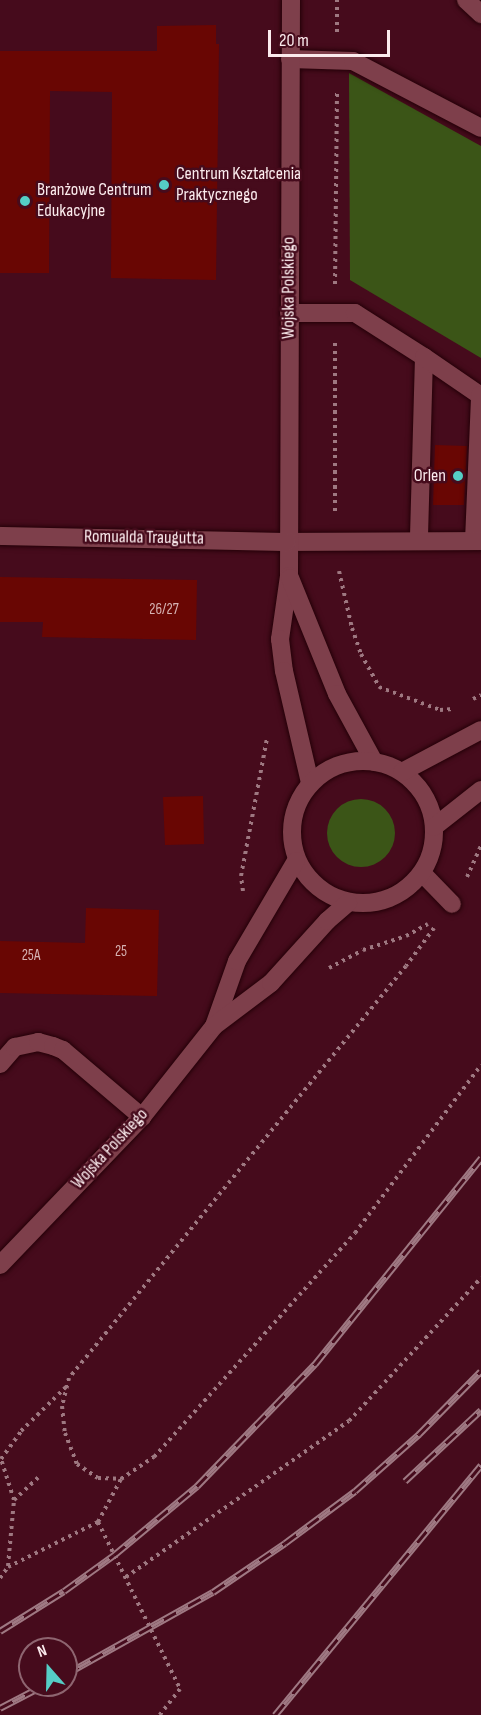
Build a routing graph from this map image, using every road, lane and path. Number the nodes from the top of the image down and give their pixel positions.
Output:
1 (291, 0) edge
2 (466, 0) edge
3 (481, 14) edge
4 (290, 59) junction
5 (481, 128) edge
6 (289, 313) junction
7 (424, 357) junction
8 (481, 396) edge
9 (0, 536) edge
10 (419, 540) junction
11 (477, 541) edge
12 (287, 542) junction
13 (289, 576) junction
14 (375, 676) dead end
15 (453, 709) dead end
16 (481, 730) edge
17 (374, 762) junction
18 (402, 772) junction
19 (310, 783) junction
20 (481, 790) edge
21 (434, 827) junction
22 (296, 861) junction
23 (422, 873) junction
24 (348, 903) junction
25 (452, 904) joint
26 (214, 1026) junction
27 (0, 1064) edge
28 (481, 1065) edge
29 (142, 1117) junction
30 (0, 1265) edge
31 (481, 1278) edge
32 (67, 1386) junction
33 (38, 1478) dead end
34 (121, 1479) junction
35 (14, 1500) junction
36 (98, 1522) junction
37 (8, 1567) junction
38 (126, 1577) junction
39 (0, 1578) edge
40 (160, 1715) edge

1 - 4 street, Wojska Polskiego
2 - 3 street
4 - 5 street
4 - 6 street, Wojska Polskiego
6 - 7 street
6 - 12 street, Wojska Polskiego
7 - 8 street
7 - 10 street
8 - 11 street
9 - 12 street, Romualda Traugutta
10 - 11 street, Romualda Traugutta
10 - 12 street, Romualda Traugutta
12 - 13 street, Wojska Polskiego
13 - 17 street, Wojska Polskiego
13 - 19 street, Wojska Polskiego
14 - 15 path
16 - 18 street
17 - 18 street
17 - 19 street
18 - 21 street
19 - 22 street
20 - 21 street
21 - 23 street
22 - 24 street
22 - 26 street, Wojska Polskiego
23 - 24 street
23 - 25 street
24 - 26 street, Wojska Polskiego
25 - 32 path
26 - 29 street, Wojska Polskiego
27 - 29 street
28 - 34 path
29 - 30 street, Wojska Polskiego
31 - 38 path
32 - 34 path
32 - 35 path
33 - 35 path
34 - 36 path
35 - 37 path
36 - 37 path
36 - 38 path
37 - 39 path
38 - 40 path

